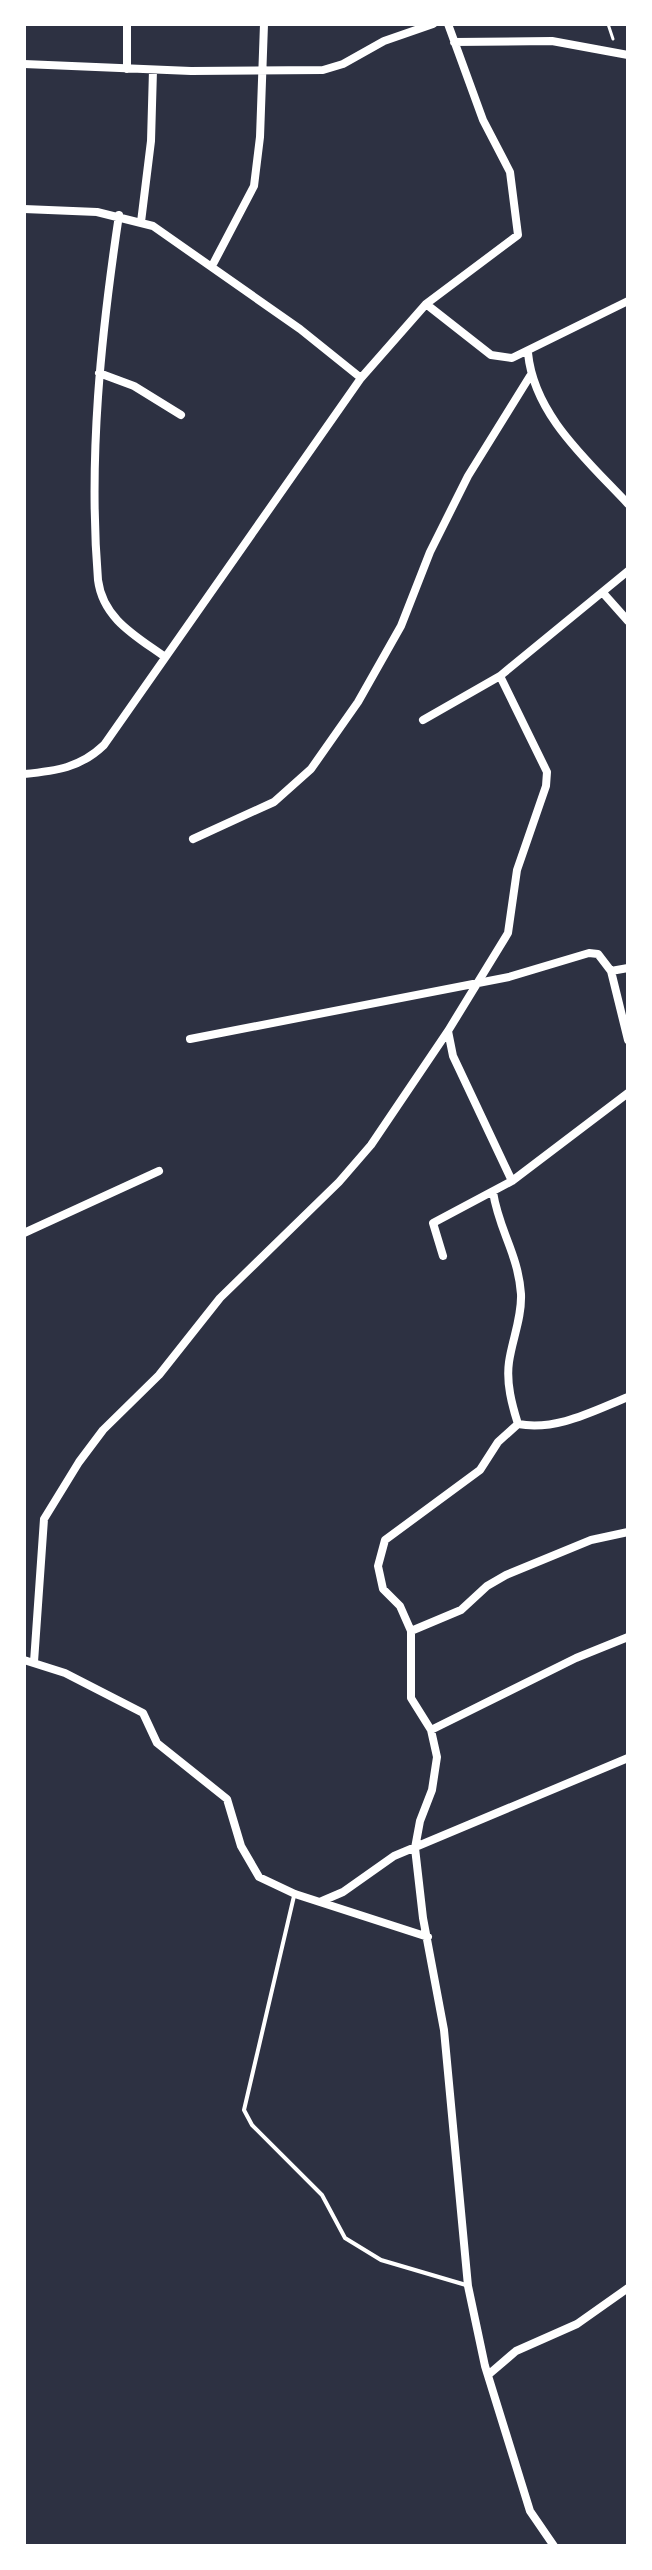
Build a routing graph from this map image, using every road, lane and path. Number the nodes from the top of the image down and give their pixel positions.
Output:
1 (127, 24) edge
2 (264, 24) edge
3 (433, 24) edge
4 (448, 24) edge
5 (454, 42) junction
6 (628, 55) edge
7 (24, 64) edge
8 (127, 69) junction
9 (262, 69) junction
10 (153, 70) junction
11 (24, 209) edge
12 (119, 215) junction
13 (141, 222) junction
14 (212, 266) junction
15 (628, 301) edge
16 (426, 304) junction
17 (528, 353) junction
18 (99, 373) junction
19 (530, 376) junction
20 (361, 378) junction
21 (181, 415) dead end
22 (628, 504) edge
23 (628, 571) edge
24 (604, 594) junction
25 (628, 621) edge
26 (165, 657) junction
27 (500, 676) junction
28 (423, 720) dead end
29 (24, 774) edge
30 (193, 839) dead end
31 (628, 968) edge
32 (611, 971) junction
33 (476, 984) junction
34 (448, 1031) junction
35 (190, 1039) dead end
36 (628, 1040) edge
37 (628, 1093) edge
38 (159, 1171) dead end
39 (512, 1181) junction
40 (493, 1192) junction
41 (24, 1233) edge
42 (443, 1256) dead end
43 (628, 1397) edge
44 (518, 1424) junction
45 (628, 1532) edge
46 (411, 1631) junction
47 (628, 1637) edge
48 (29, 1661) edge
49 (431, 1730) junction
50 (628, 1758) edge
51 (415, 1848) junction
52 (295, 1894) junction
53 (321, 1901) junction
54 (428, 1937) junction
55 (468, 2286) junction
56 (628, 2288) edge
57 (488, 2375) junction
58 (554, 2546) edge

1 - 8 street
2 - 9 street
3 - 9 street
4 - 5 street
5 - 6 street
5 - 16 street
7 - 8 street
8 - 10 street
9 - 10 street
9 - 14 street
10 - 13 street
11 - 12 street
12 - 13 street
12 - 18 street
13 - 14 street
14 - 20 street
15 - 17 street
16 - 17 street
16 - 20 street
17 - 19 street
18 - 21 street
18 - 26 street
19 - 22 street
19 - 30 street
20 - 26 street
23 - 24 street
24 - 25 street
24 - 27 street
26 - 29 street
27 - 28 street
27 - 33 street
31 - 32 street
32 - 33 street
32 - 36 street
33 - 34 street
33 - 35 street
34 - 39 street
34 - 48 street
37 - 39 street
38 - 41 street
39 - 40 street
40 - 42 street
40 - 44 street
43 - 44 street
44 - 46 street
45 - 46 street
46 - 49 street
47 - 49 street
48 - 52 street
49 - 51 street
50 - 51 street
51 - 53 street
51 - 54 street
52 - 53 street
52 - 55 lane
53 - 54 street
54 - 55 street
55 - 57 street
56 - 57 street
57 - 58 street

